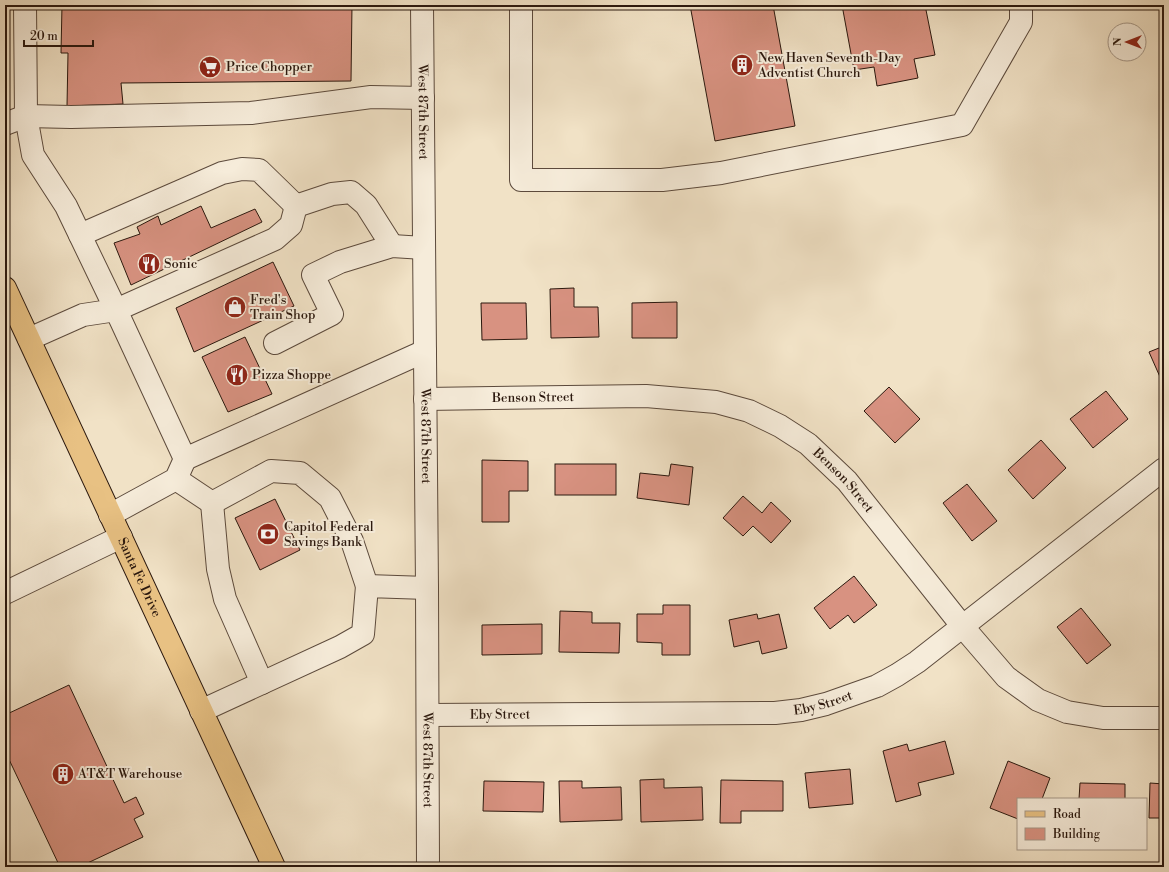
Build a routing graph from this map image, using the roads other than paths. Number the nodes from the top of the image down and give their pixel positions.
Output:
1 (25, 5) edge
2 (422, 5) edge
3 (521, 5) edge
4 (1021, 5) edge
5 (423, 98) junction
6 (26, 116) junction
7 (5, 124) edge
8 (296, 206) junction
9 (80, 235) junction
10 (392, 246) junction
11 (424, 248) junction
12 (5, 288) edge
13 (116, 310) junction
14 (29, 339) junction
15 (275, 343) dead end
16 (425, 351) junction
17 (425, 399) junction
18 (185, 459) junction
19 (1164, 469) edge
20 (176, 479) junction
21 (212, 503) junction
22 (110, 515) junction
23 (121, 537) junction
24 (367, 586) junction
25 (427, 588) junction
26 (5, 593) edge
27 (963, 627) junction
28 (262, 683) junction
29 (201, 711) junction
30 (428, 715) junction
31 (1164, 718) edge
32 (274, 867) edge
33 (428, 867) edge

1 - 6 street
2 - 5 street, West 87th Street
3 - 4 street
5 - 6 street
5 - 11 street, West 87th Street
6 - 7 street
6 - 9 street
8 - 9 street
8 - 10 street
8 - 13 street
9 - 13 street
10 - 11 street
10 - 15 street
11 - 16 street, West 87th Street
12 - 14 main road, Santa Fe Drive
13 - 14 street
13 - 18 street
14 - 22 main road, Santa Fe Drive
16 - 17 street, West 87th Street
16 - 18 street
17 - 25 street, West 87th Street
17 - 27 street, Benson Street
18 - 20 street
19 - 27 street
20 - 21 street
20 - 22 street
21 - 24 street
21 - 28 street
22 - 23 main road, Santa Fe Drive
23 - 26 street
23 - 29 main road, Santa Fe Drive
24 - 25 street
24 - 28 street
25 - 30 street, West 87th Street
27 - 30 street, Eby Street
27 - 31 street
28 - 29 street
29 - 32 main road, Santa Fe Drive
30 - 33 street, West 87th Street

